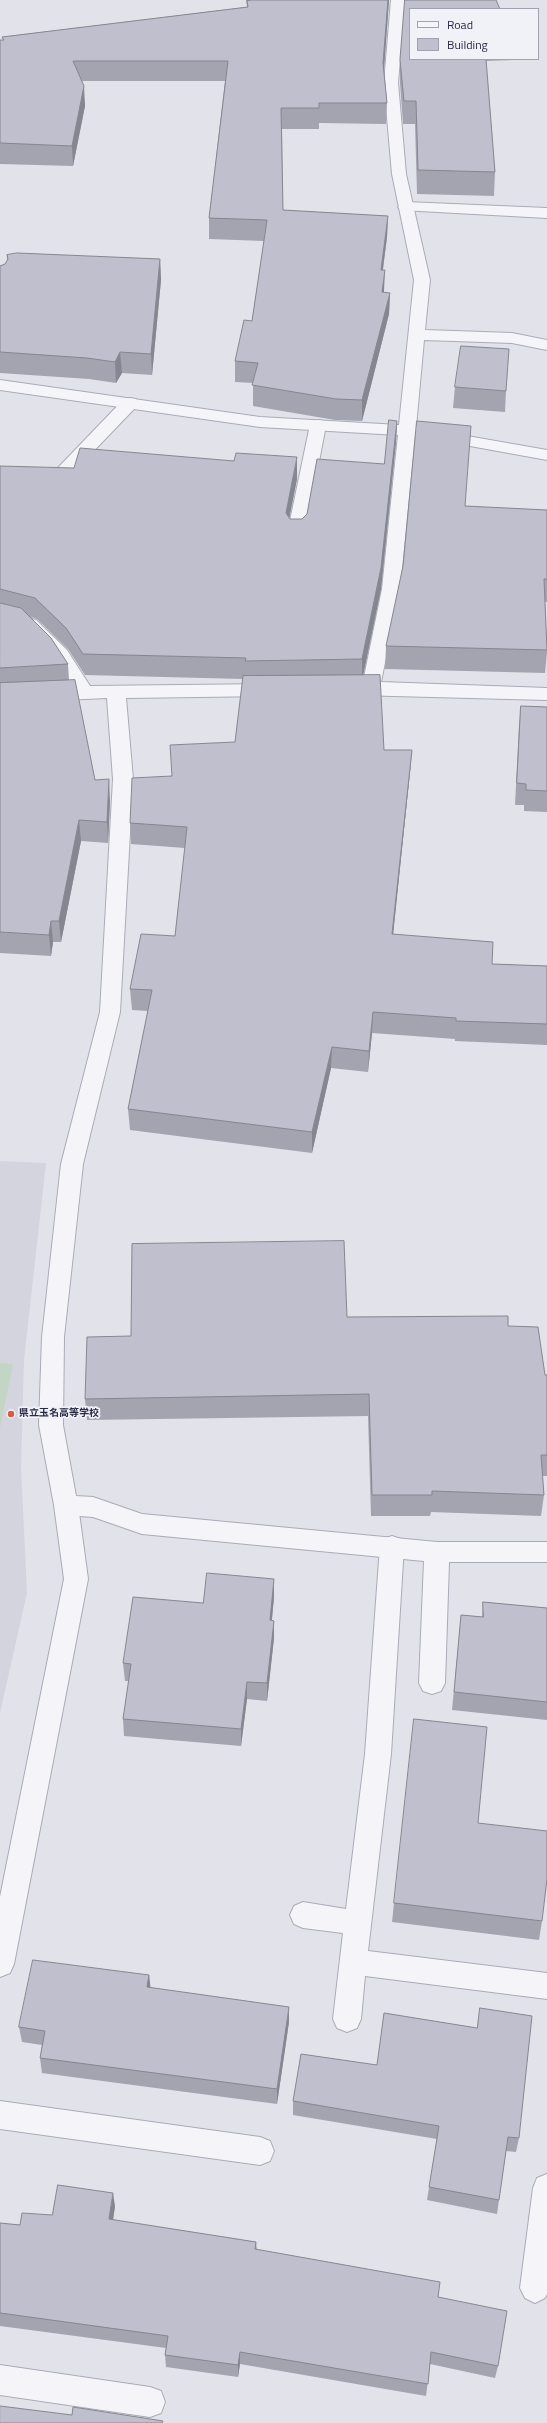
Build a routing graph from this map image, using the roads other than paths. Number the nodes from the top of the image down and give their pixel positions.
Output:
1 (398, 0) edge
2 (406, 207) junction
3 (547, 213) edge
4 (416, 335) junction
5 (547, 345) edge
6 (0, 385) edge
7 (130, 403) junction
8 (318, 425) junction
9 (407, 430) junction
10 (547, 455) edge
11 (56, 480) edge
12 (296, 535) edge
13 (0, 617) edge
14 (371, 688) junction
15 (291, 689) edge
16 (339, 689) edge
17 (85, 692) junction
18 (116, 693) junction
19 (547, 694) edge
20 (0, 697) edge
21 (66, 1505) junction
22 (392, 1546) junction
23 (437, 1552) junction
24 (547, 1552) edge
25 (432, 1683) dead end
26 (303, 1915) dead end
27 (358, 1923) junction
28 (353, 1962) junction
29 (0, 1964) edge
30 (547, 1986) edge
31 (347, 2019) dead end
32 (0, 2114) edge
33 (260, 2151) dead end
34 (547, 2188) edge
35 (535, 2288) dead end
36 (0, 2380) edge
37 (150, 2402) dead end

1 - 2 street
2 - 3 street
2 - 4 street
4 - 5 street
4 - 9 street
6 - 7 street
7 - 8 street
7 - 11 street
8 - 9 street
8 - 12 street
9 - 10 street
9 - 14 street
13 - 17 street
14 - 16 street
14 - 19 street
15 - 18 street
17 - 18 street
17 - 20 street
18 - 21 street
21 - 22 street
21 - 29 street
22 - 23 street
22 - 27 street
23 - 24 street
23 - 25 street
26 - 27 street
27 - 28 street
28 - 30 street
28 - 31 street
32 - 33 street
34 - 35 street
36 - 37 street

